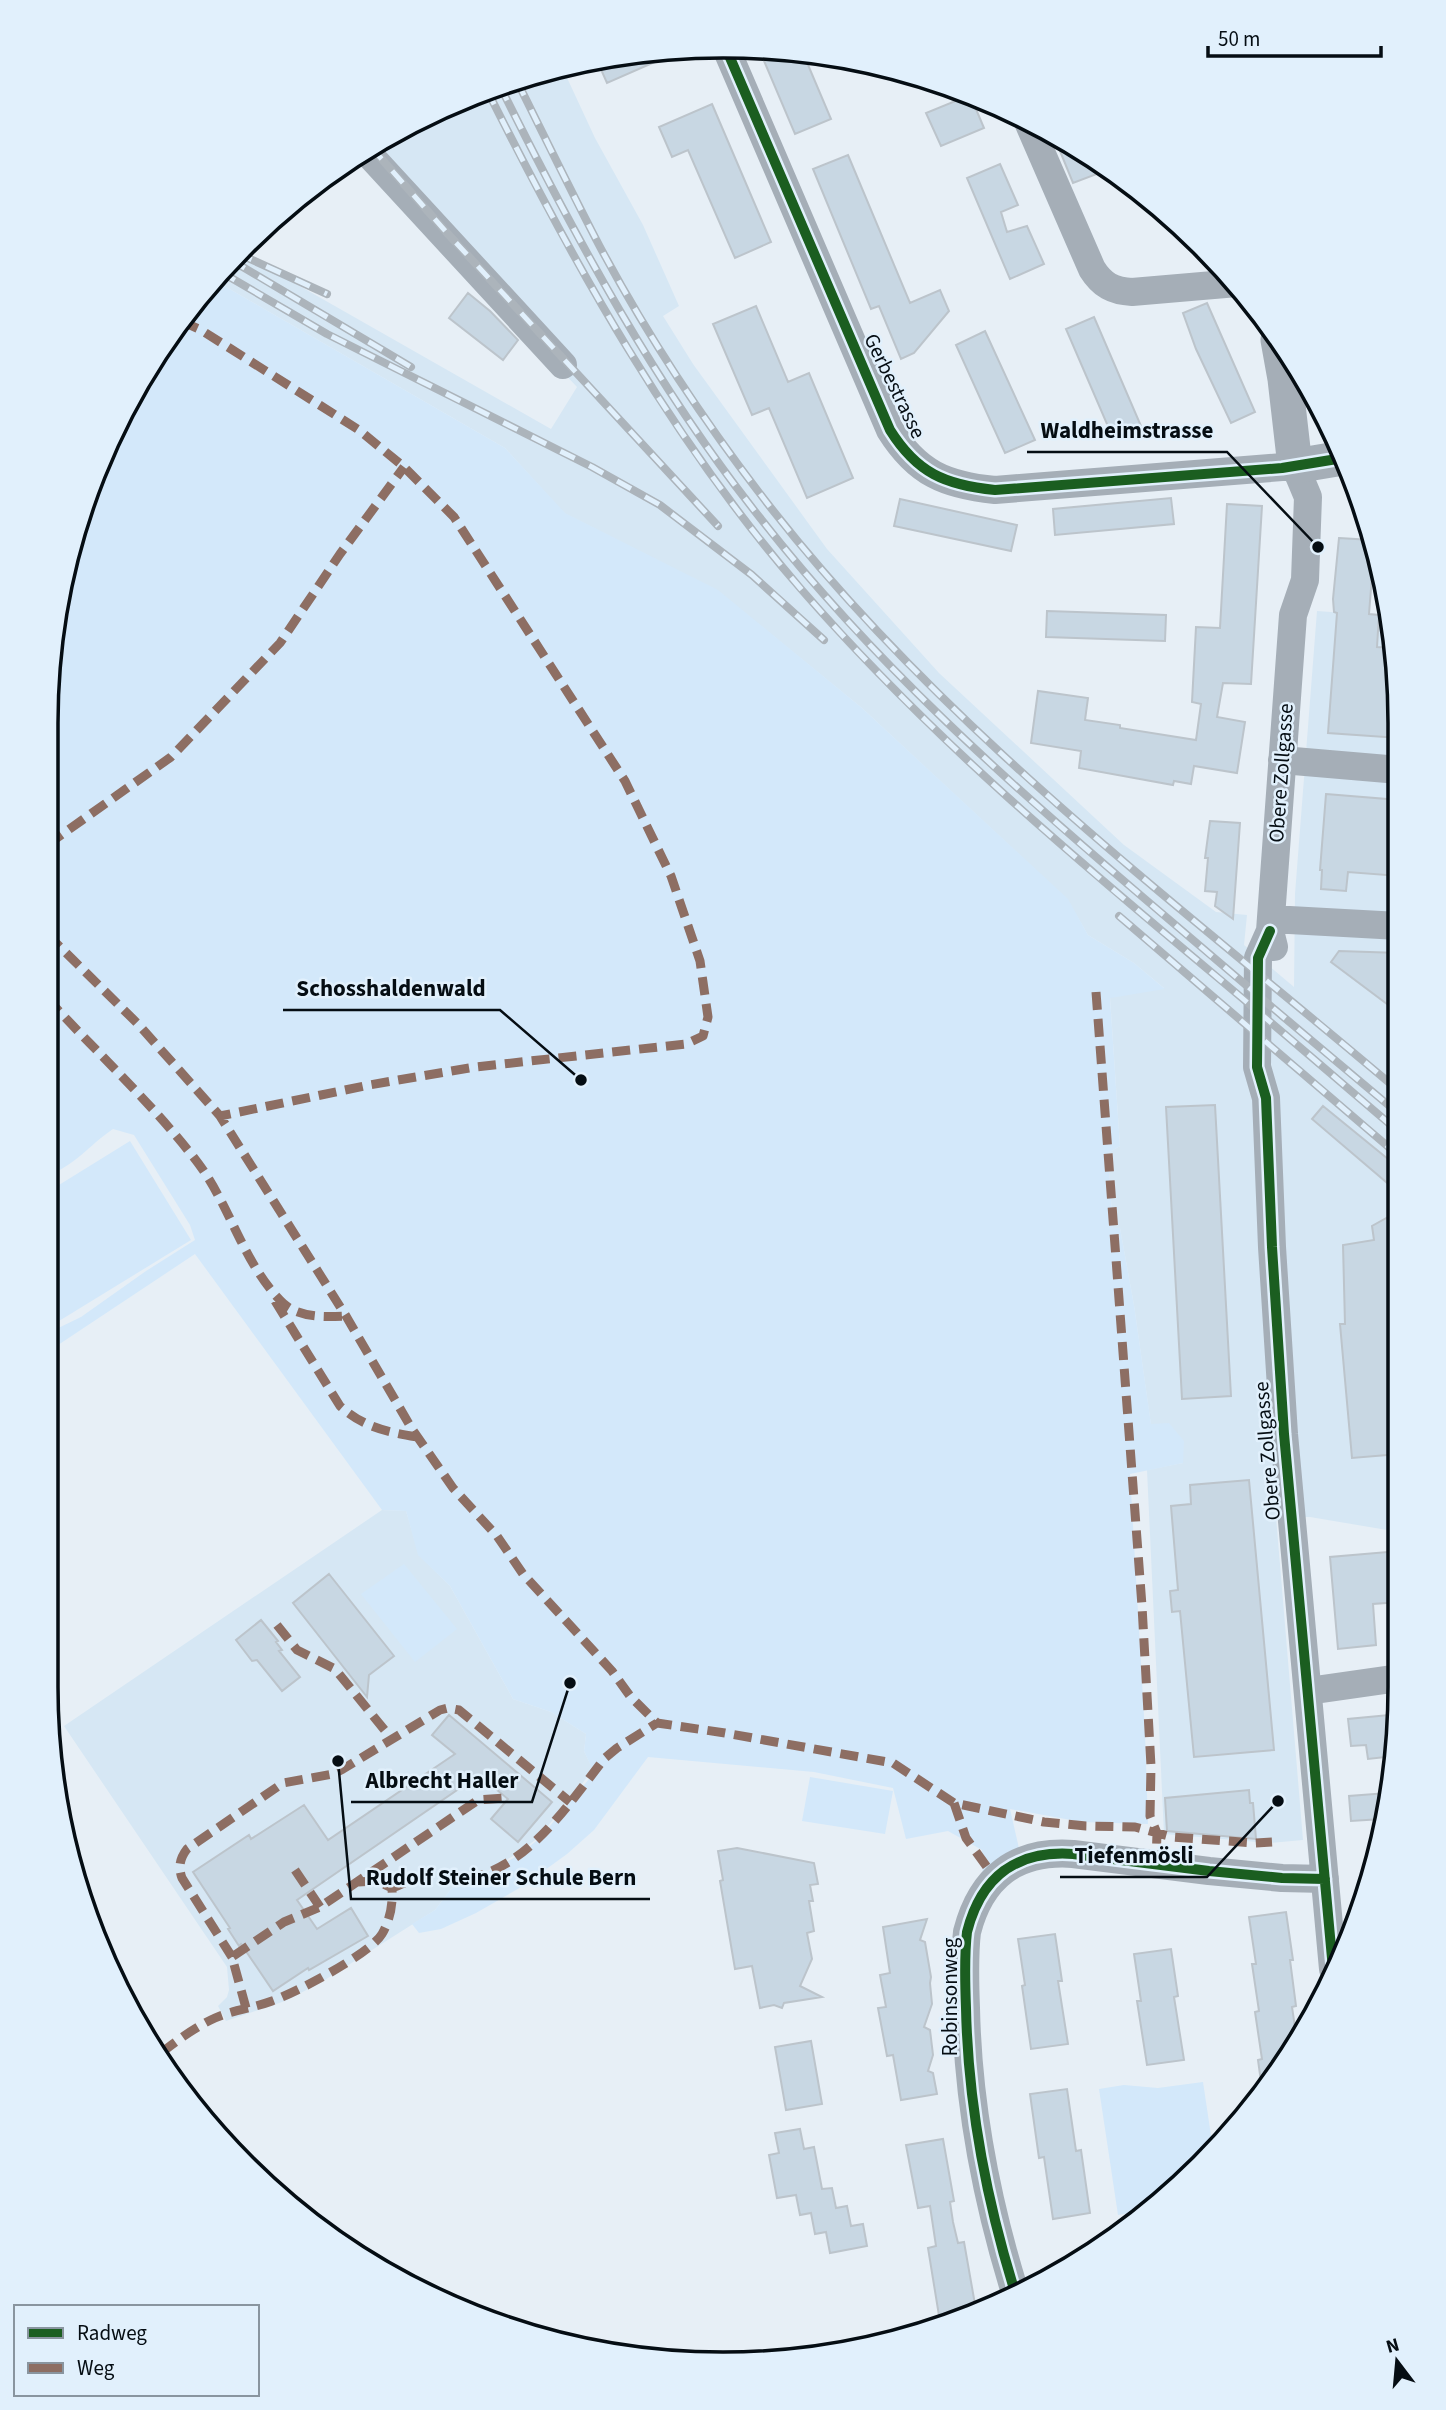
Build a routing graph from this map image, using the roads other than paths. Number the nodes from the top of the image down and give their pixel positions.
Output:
1 (730, 58) edge
2 (1034, 135) edge
3 (372, 158) edge
4 (1222, 283) edge
5 (1282, 363) edge
6 (563, 365) dead end
7 (1334, 460) edge
8 (1295, 467) junction
9 (1282, 760) junction
10 (1388, 768) edge
11 (1270, 925) junction
12 (1388, 927) edge
13 (1388, 1680) edge
14 (1308, 1691) junction
15 (1325, 1879) junction
16 (1332, 1955) edge
17 (1013, 2286) edge

1 - 8 street, Gerbestrasse
2 - 4 street
3 - 6 street
5 - 8 street, Obere Zollgasse
7 - 8 street
8 - 9 street, Obere Zollgasse
9 - 10 street
9 - 11 street, Obere Zollgasse
11 - 12 street
11 - 14 street, Obere Zollgasse
13 - 14 street
14 - 15 street, Obere Zollgasse
15 - 16 street, Obere Zollgasse
15 - 17 street, Robinsonweg

